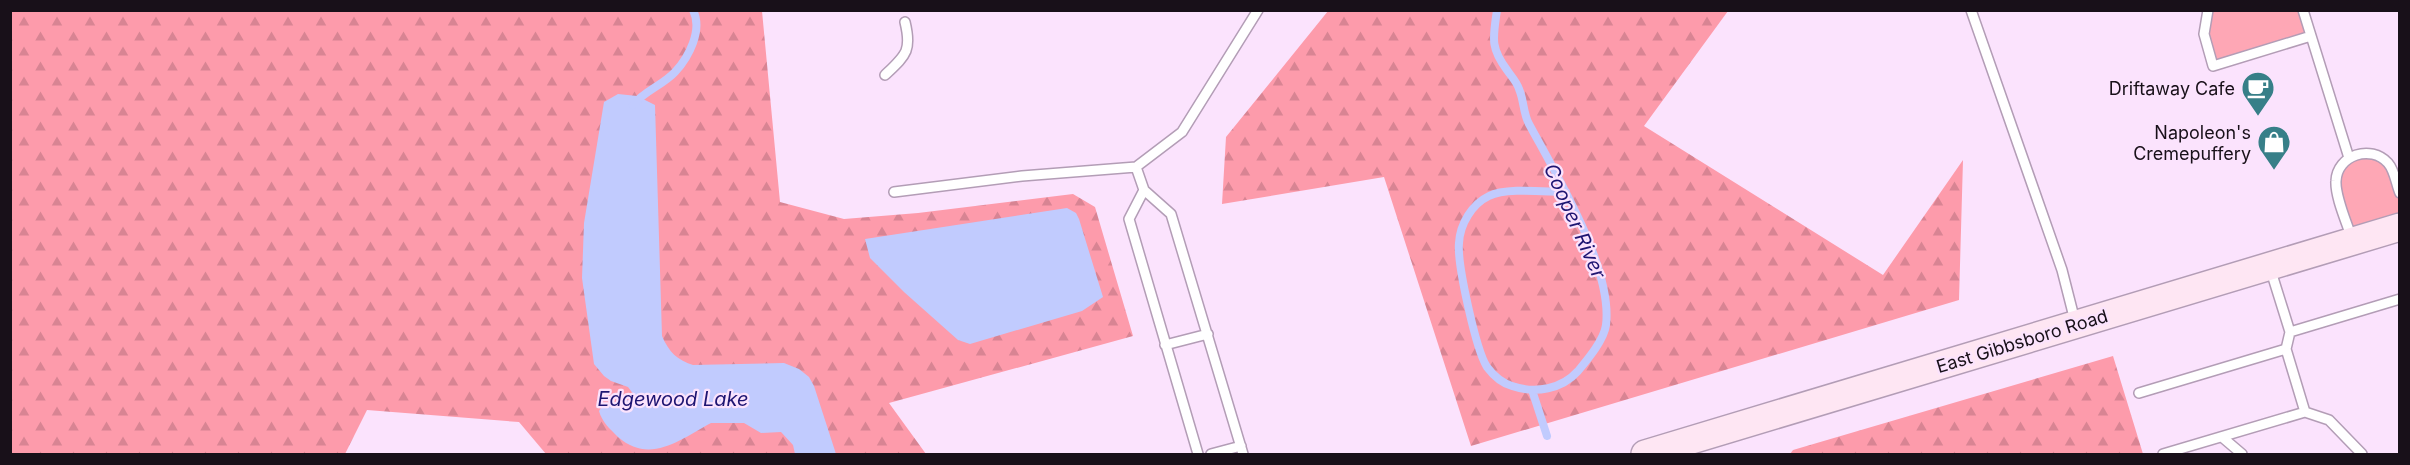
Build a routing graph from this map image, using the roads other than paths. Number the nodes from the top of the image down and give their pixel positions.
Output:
1 (1258, 10) edge
2 (1971, 10) edge
3 (2208, 10) edge
4 (2303, 10) edge
5 (904, 22) dead end
6 (2311, 36) junction
7 (885, 75) dead end
8 (2349, 158) junction
9 (1136, 167) junction
10 (1144, 190) junction
11 (894, 192) dead end
12 (2400, 193) edge
13 (2400, 227) edge
14 (2353, 241) junction
15 (2269, 266) junction
16 (2400, 299) edge
17 (2076, 324) junction
18 (2290, 332) junction
19 (1208, 334) junction
20 (1165, 345) junction
21 (2286, 349) junction
22 (2139, 393) dead end
23 (2305, 412) junction
24 (2222, 437) junction
25 (1242, 450) edge
26 (1198, 454) edge
27 (1210, 454) edge
28 (1645, 454) edge
29 (2163, 454) edge
30 (2242, 454) edge
31 (2362, 454) edge

1 - 9 lane
2 - 17 lane
3 - 6 lane
4 - 6 lane
5 - 7 lane
6 - 8 lane
8 - 12 lane
8 - 14 lane
9 - 10 lane
9 - 11 lane
10 - 19 lane
10 - 20 lane
13 - 14 main road, East Gibbsboro Road
14 - 15 main road, East Gibbsboro Road
15 - 17 main road, East Gibbsboro Road
15 - 18 lane
16 - 18 lane
17 - 28 main road, East Gibbsboro Road
18 - 21 lane
19 - 20 lane
19 - 25 lane
20 - 26 lane
21 - 22 lane
21 - 23 lane
23 - 24 lane
23 - 31 lane
24 - 29 lane
24 - 30 lane
25 - 27 lane

